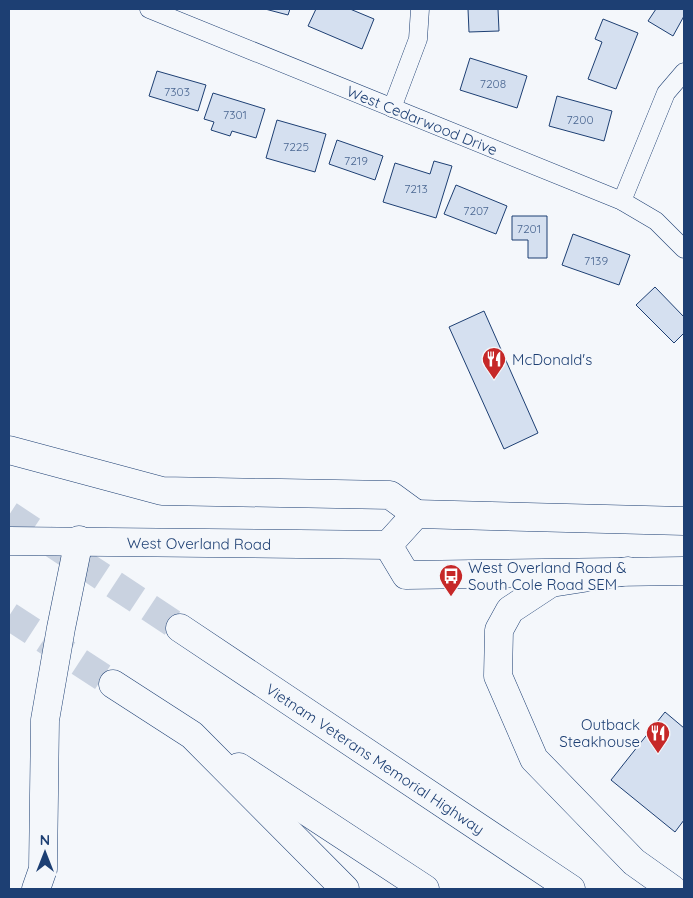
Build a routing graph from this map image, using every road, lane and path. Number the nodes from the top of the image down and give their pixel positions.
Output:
1 (149, 9) edge
2 (420, 9) edge
3 (684, 72) edge
4 (392, 108) junction
5 (622, 200) junction
6 (684, 249) edge
7 (9, 450) edge
8 (416, 514) junction
9 (684, 522) edge
10 (9, 540) edge
11 (79, 540) junction
12 (388, 545) junction
13 (628, 571) junction
14 (684, 571) edge
15 (180, 628) tunnel mouth
16 (113, 684) tunnel mouth
17 (192, 735) junction
18 (36, 889) edge
19 (345, 889) edge
20 (425, 889) edge
21 (571, 889) edge
22 (672, 889) edge

1 - 4 street, West Cedarwood Drive
2 - 4 street
3 - 5 street
4 - 5 street, West Cedarwood Drive
5 - 6 street, West Cedarwood Drive
7 - 8 main road
8 - 9 main road
8 - 12 main road
10 - 11 main road, West Overland Road
11 - 12 main road, West Overland Road
11 - 18 main road
12 - 13 main road
13 - 14 main road
13 - 22 main road
15 - 21 main road, Vietnam Veterans Memorial Highway
16 - 17 main road
17 - 19 main road
17 - 20 main road

